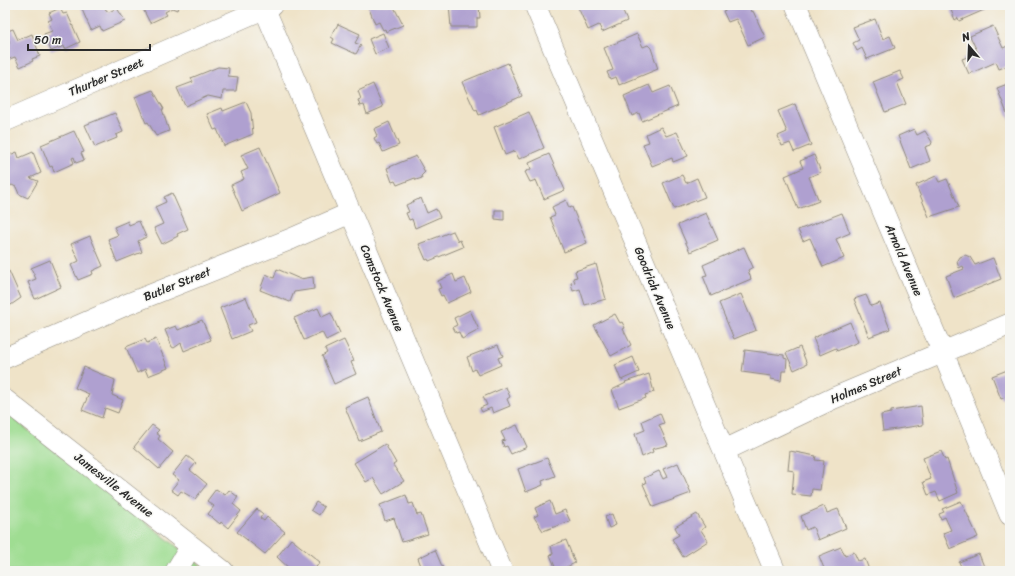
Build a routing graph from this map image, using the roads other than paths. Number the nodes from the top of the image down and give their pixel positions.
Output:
1 (535, 5) edge
2 (796, 5) edge
3 (267, 6) edge
4 (5, 121) edge
5 (350, 213) junction
6 (1010, 324) edge
7 (943, 353) junction
8 (5, 358) edge
9 (5, 400) edge
10 (725, 450) junction
11 (1010, 515) edge
12 (191, 546) junction
13 (176, 571) edge
14 (223, 571) edge
15 (502, 571) edge
16 (775, 571) edge

1 - 10 street, Goodrich Avenue
2 - 7 street, Arnold Avenue
3 - 4 street, Thurber Street
3 - 5 street, Comstock Avenue
5 - 8 street, Butler Street
5 - 15 street, Comstock Avenue
6 - 7 street, Holmes Street
7 - 10 street, Holmes Street
7 - 11 street, Arnold Avenue
9 - 12 street, Jamesville Avenue
10 - 16 street, Goodrich Avenue
12 - 13 street
12 - 14 street, Jamesville Avenue

